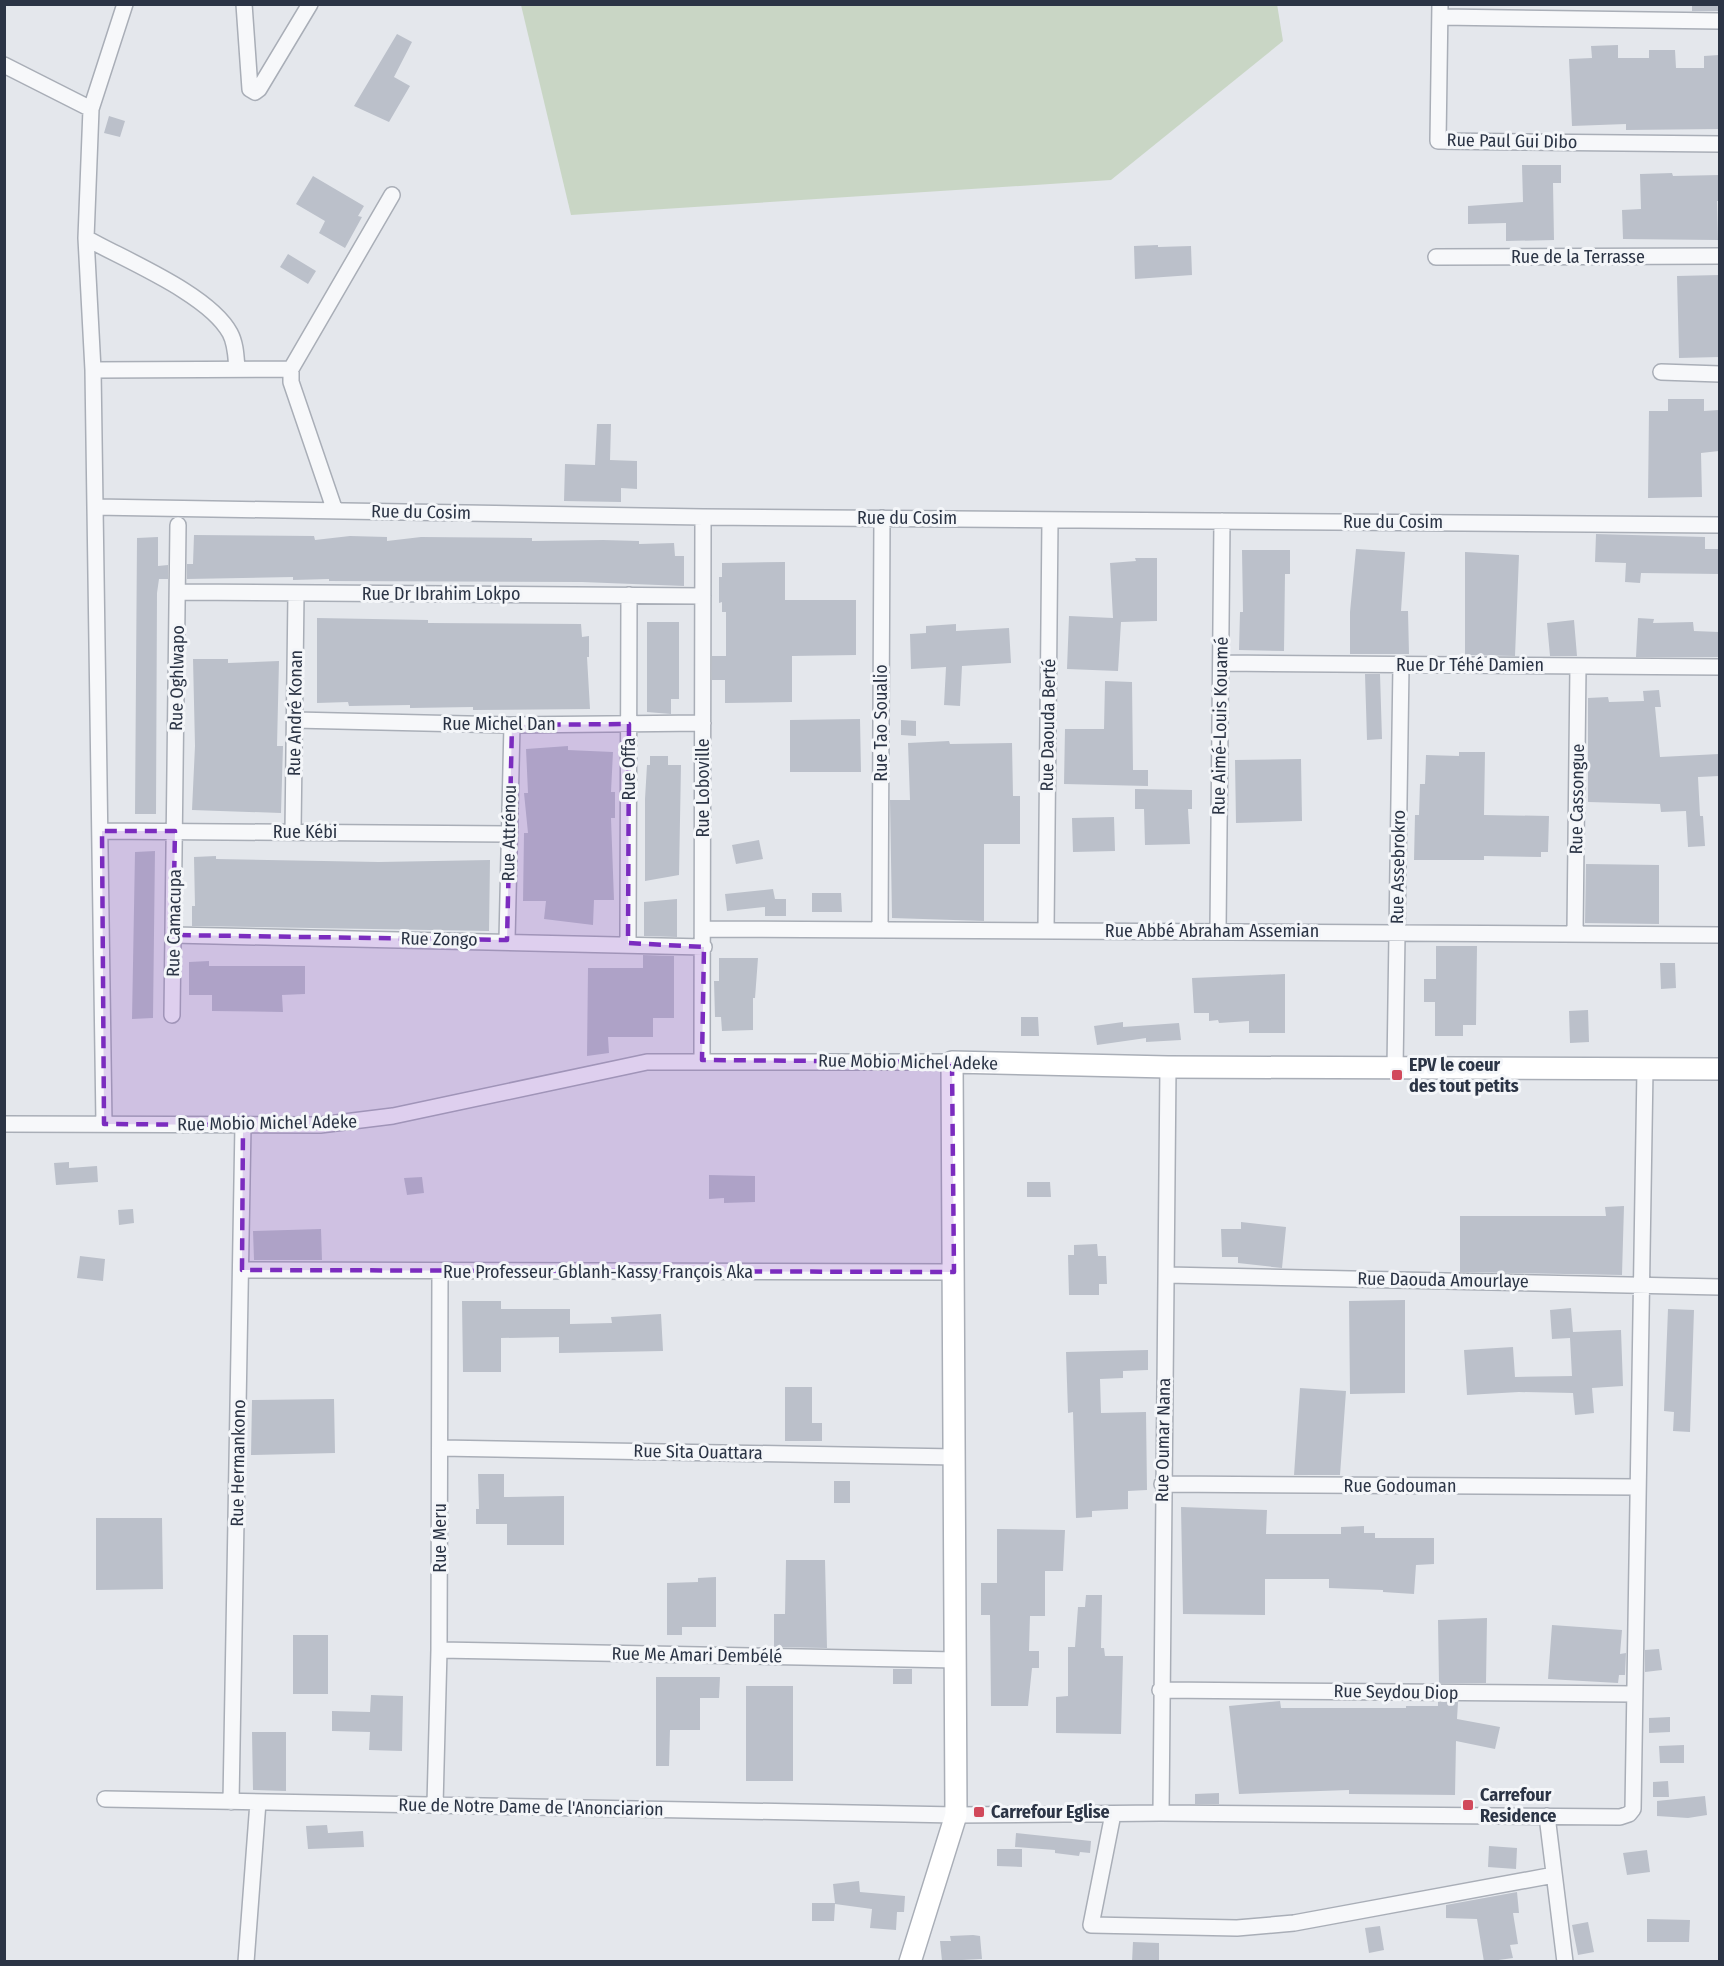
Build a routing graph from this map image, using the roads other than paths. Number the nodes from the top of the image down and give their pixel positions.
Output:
1 (125, 4) edge
2 (244, 4) edge
3 (310, 4) edge
4 (1441, 11) edge
5 (1719, 21) edge
6 (4, 65) edge
7 (91, 109) junction
8 (1719, 144) edge
9 (392, 195) dead end
10 (86, 238) junction
11 (1719, 256) edge
12 (1436, 257) dead end
13 (237, 369) junction
14 (291, 369) junction
15 (93, 370) junction
16 (1661, 372) dead end
17 (1719, 374) edge
18 (95, 507) junction
19 (335, 511) junction
20 (703, 517) junction
21 (882, 518) junction
22 (1050, 520) junction
23 (1222, 521) junction
24 (178, 525) dead end
25 (1719, 525) edge
26 (178, 592) junction
27 (296, 593) junction
28 (628, 595) junction
29 (703, 596) junction
30 (1221, 663) junction
31 (1401, 665) junction
32 (1578, 666) junction
33 (1719, 667) edge
34 (295, 720) junction
35 (703, 723) junction
36 (629, 724) junction
37 (512, 725) junction
38 (102, 831) junction
39 (176, 831) junction
40 (293, 832) junction
41 (508, 834) junction
42 (880, 928) junction
43 (704, 929) junction
44 (1046, 930) junction
45 (1218, 931) junction
46 (1397, 933) junction
47 (1575, 933) junction
48 (1719, 934) edge
49 (173, 935) junction
50 (507, 940) junction
51 (628, 943) junction
52 (704, 947) junction
53 (172, 1015) dead end
54 (702, 1060) junction
55 (952, 1062) junction
56 (1168, 1067) junction
57 (1395, 1069) junction
58 (1645, 1069) junction
59 (1719, 1069) edge
60 (4, 1124) edge
61 (104, 1124) junction
62 (243, 1125) junction
63 (242, 1270) junction
64 (440, 1272) junction
65 (954, 1272) junction
66 (1167, 1275) junction
67 (1640, 1284) junction
68 (1719, 1287) edge
69 (441, 1448) junction
70 (955, 1457) junction
71 (1162, 1484) junction
72 (1637, 1487) junction
73 (439, 1650) junction
74 (956, 1660) junction
75 (1160, 1690) junction
76 (1633, 1694) junction
77 (105, 1799) dead end
78 (231, 1802) junction
79 (258, 1802) junction
80 (435, 1804) junction
81 (1161, 1813) junction
82 (1113, 1814) junction
83 (956, 1815) junction
84 (1547, 1816) junction
85 (1554, 1875) junction
86 (246, 1962) edge
87 (910, 1962) edge
88 (1565, 1962) edge

1 - 7 street
2 - 3 street
4 - 5 street
4 - 8 street, Rue Paul Gui Dibo
6 - 7 street
7 - 10 street
9 - 14 street
10 - 13 street
10 - 15 street
11 - 12 street, Rue de la Terrasse
13 - 14 street
13 - 15 street
14 - 19 street
15 - 18 street
16 - 17 street
18 - 19 street, Rue du Cosim
18 - 38 street
19 - 20 street, Rue du Cosim
20 - 21 street, Rue du Cosim
20 - 29 street, Rue Loboville
21 - 22 street, Rue du Cosim
21 - 42 street, Rue Tao Soualio
22 - 23 street, Rue du Cosim
22 - 44 street, Rue Daouda Berté
23 - 25 street, Rue du Cosim
23 - 30 street, Rue Aimé-Louis Kouamé
24 - 26 street, Rue Oghlwapo
26 - 27 street, Rue Dr Ibrahim Lokpo
26 - 39 street, Rue Oghlwapo
27 - 28 street, Rue Dr Ibrahim Lokpo
27 - 34 street, Rue André Konan
28 - 29 street, Rue Dr Ibrahim Lokpo
28 - 36 street, Rue Offa
29 - 35 street, Rue Loboville
30 - 31 street, Rue Dr Téhé Damien
30 - 45 street, Rue Aimé-Louis Kouamé
31 - 32 street, Rue Dr Téhé Damien
31 - 46 street, Rue Assebrokro
32 - 33 street, Rue Dr Téhé Damien
32 - 47 street, Rue Cassongue
34 - 37 street, Rue Michel Dan
34 - 40 street, Rue André Konan
35 - 36 street, Rue Michel Dan
35 - 43 street, Rue Loboville
36 - 37 street, Rue Michel Dan
36 - 51 street, Rue Offa
37 - 41 street, Rue Attrénou
38 - 39 street, Rue Kébi
38 - 61 street
39 - 40 street, Rue Kébi
39 - 49 street, Rue Camacupa
40 - 41 street, Rue Kébi
41 - 50 street, Rue Attrénou
42 - 43 street, Rue Abbé Abraham Assemian
42 - 44 street, Rue Abbé Abraham Assemian
43 - 52 street, Rue Loboville
44 - 45 street, Rue Abbé Abraham Assemian
45 - 46 street, Rue Abbé Abraham Assemian
46 - 47 street, Rue Abbé Abraham Assemian
46 - 57 street, Rue Assebrokro
47 - 48 street, Rue Abbé Abraham Assemian
49 - 50 street, Rue Zongo
49 - 53 street, Rue Camacupa
50 - 51 street, Rue Zongo
51 - 52 street, Rue Zongo
52 - 54 street, Rue Loboville
54 - 55 street, Rue Mobio Michel Adeke
54 - 62 street, Rue Mobio Michel Adeke
55 - 56 street, Rue Mobio Michel Adeke
55 - 65 street
56 - 57 street, Rue Mobio Michel Adeke
56 - 66 street, Rue Oumar Nana
57 - 58 street, Rue Mobio Michel Adeke
58 - 59 street, Rue Mobio Michel Adeke
58 - 67 street
60 - 61 street, Rue Mobio Michel Adeke
61 - 62 street, Rue Mobio Michel Adeke
62 - 63 street, Rue Hermankono
63 - 64 street, Rue Professeur Gblanh-Kassy François Aka
63 - 78 street, Rue Hermankono
64 - 65 street, Rue Professeur Gblanh-Kassy François Aka
64 - 69 street, Rue Meru
65 - 70 street
66 - 67 street, Rue Daouda Amourlaye
66 - 71 street, Rue Oumar Nana
67 - 68 street, Rue Daouda Amourlaye
67 - 72 street
69 - 70 street, Rue Sita Ouattara
69 - 73 street, Rue Meru
70 - 74 street
71 - 72 street, Rue Godouman
71 - 75 street, Rue Oumar Nana
72 - 76 street
73 - 74 street, Rue Me Amari Dembélé
73 - 80 street, Rue Meru
74 - 83 street
75 - 76 street, Rue Seydou Diop
75 - 81 street, Rue Oumar Nana
76 - 84 street, Rue de Notre Dame de l'Anonciarion
77 - 78 street, Rue de Notre Dame de l'Anonciarion
78 - 79 street, Rue de Notre Dame de l'Anonciarion
79 - 80 street, Rue de Notre Dame de l'Anonciarion
79 - 86 street
80 - 83 street, Rue de Notre Dame de l'Anonciarion
81 - 82 street, Rue de Notre Dame de l'Anonciarion
81 - 84 street, Rue de Notre Dame de l'Anonciarion
82 - 83 street, Rue de Notre Dame de l'Anonciarion
82 - 85 street
83 - 87 street
84 - 85 street
85 - 88 street

